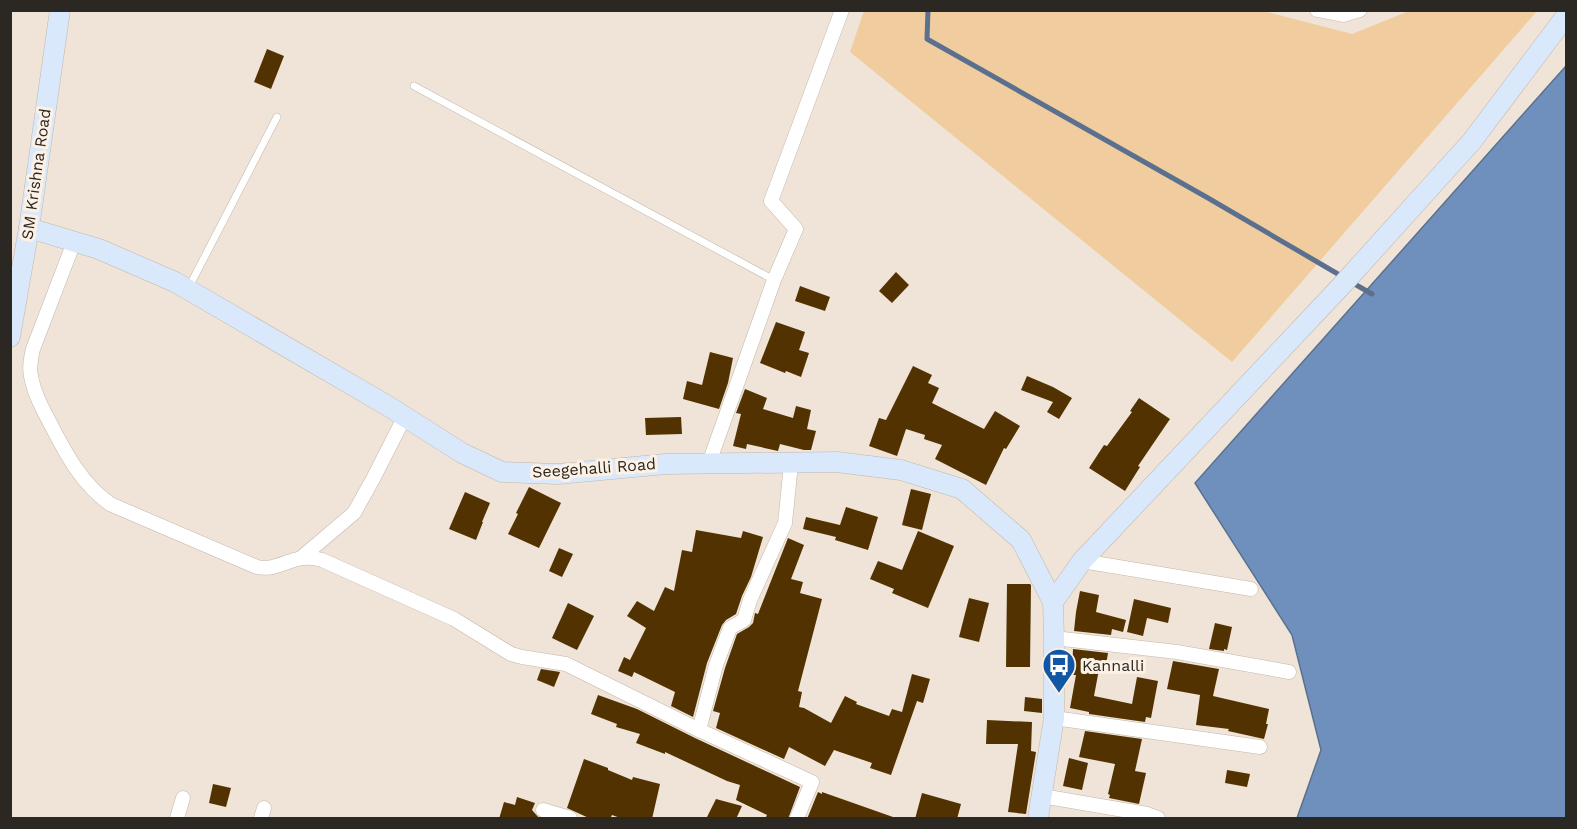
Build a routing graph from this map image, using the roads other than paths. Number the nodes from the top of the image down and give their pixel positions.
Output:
1 (60, 10) edge
2 (842, 10) edge
3 (1317, 10) edge
4 (1360, 10) edge
5 (1566, 16) edge
6 (414, 86) dead end
7 (277, 117) dead end
8 (29, 228) junction
9 (74, 242) junction
10 (774, 280) junction
11 (188, 289) junction
12 (10, 338) edge
13 (405, 416) junction
14 (709, 463) junction
15 (791, 464) junction
16 (302, 557) junction
17 (1082, 561) junction
18 (1251, 590) dead end
19 (1053, 602) junction
20 (1054, 638) junction
21 (1289, 672) dead end
22 (1054, 718) junction
23 (699, 730) junction
24 (1260, 747) dead end
25 (1042, 796) junction
26 (183, 798) dead end
27 (543, 810) dead end
28 (177, 819) edge
29 (570, 819) edge
30 (797, 819) edge
31 (1038, 819) edge
32 (1158, 819) edge

1 - 8 street, SM Krishna Road
2 - 10 street
3 - 4 street
5 - 17 street
6 - 10 lane
7 - 11 lane
8 - 9 street, Seegehalli Road
8 - 12 street, SM Krishna Road
9 - 11 street, Seegehalli Road
9 - 16 street
10 - 14 street
11 - 13 street, Seegehalli Road
13 - 14 street, Seegehalli Road
13 - 16 street
14 - 15 street, Seegehalli Road
15 - 19 street, Seegehalli Road
15 - 23 street
16 - 23 street
17 - 18 street
17 - 19 street
19 - 20 street
20 - 21 street
20 - 22 street
22 - 24 street
22 - 25 street
23 - 30 street
25 - 31 street
25 - 32 street
26 - 28 street
27 - 29 street

